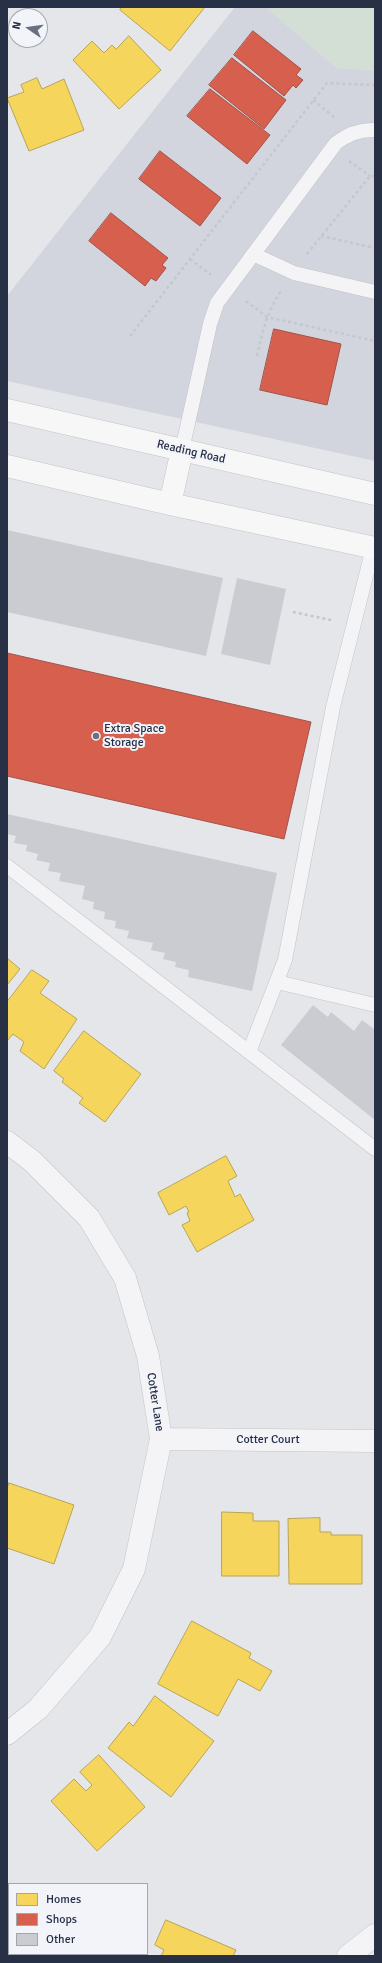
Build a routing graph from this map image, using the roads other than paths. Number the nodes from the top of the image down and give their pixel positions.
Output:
1 (375, 130) edge
2 (253, 254) junction
3 (375, 292) edge
4 (7, 410) edge
5 (182, 450) junction
6 (7, 466) edge
7 (375, 494) edge
8 (170, 504) junction
9 (374, 548) edge
10 (7, 866) edge
11 (277, 982) junction
12 (375, 1005) edge
13 (249, 1052) junction
14 (7, 1142) edge
15 (375, 1149) edge
16 (161, 1439) junction
17 (375, 1441) edge
18 (7, 1734) edge
19 (375, 1935) edge
20 (348, 1956) edge

1 - 2 lane
2 - 3 lane
2 - 5 lane
4 - 5 main road, Reading Road
5 - 7 main road, Reading Road
5 - 8 main road
6 - 8 main road
8 - 9 main road
9 - 11 lane
10 - 13 lane
11 - 12 lane
11 - 13 lane
13 - 15 lane
14 - 16 street, Cotter Lane
16 - 17 street, Cotter Court
16 - 18 street, Cotter Lane
19 - 20 street

